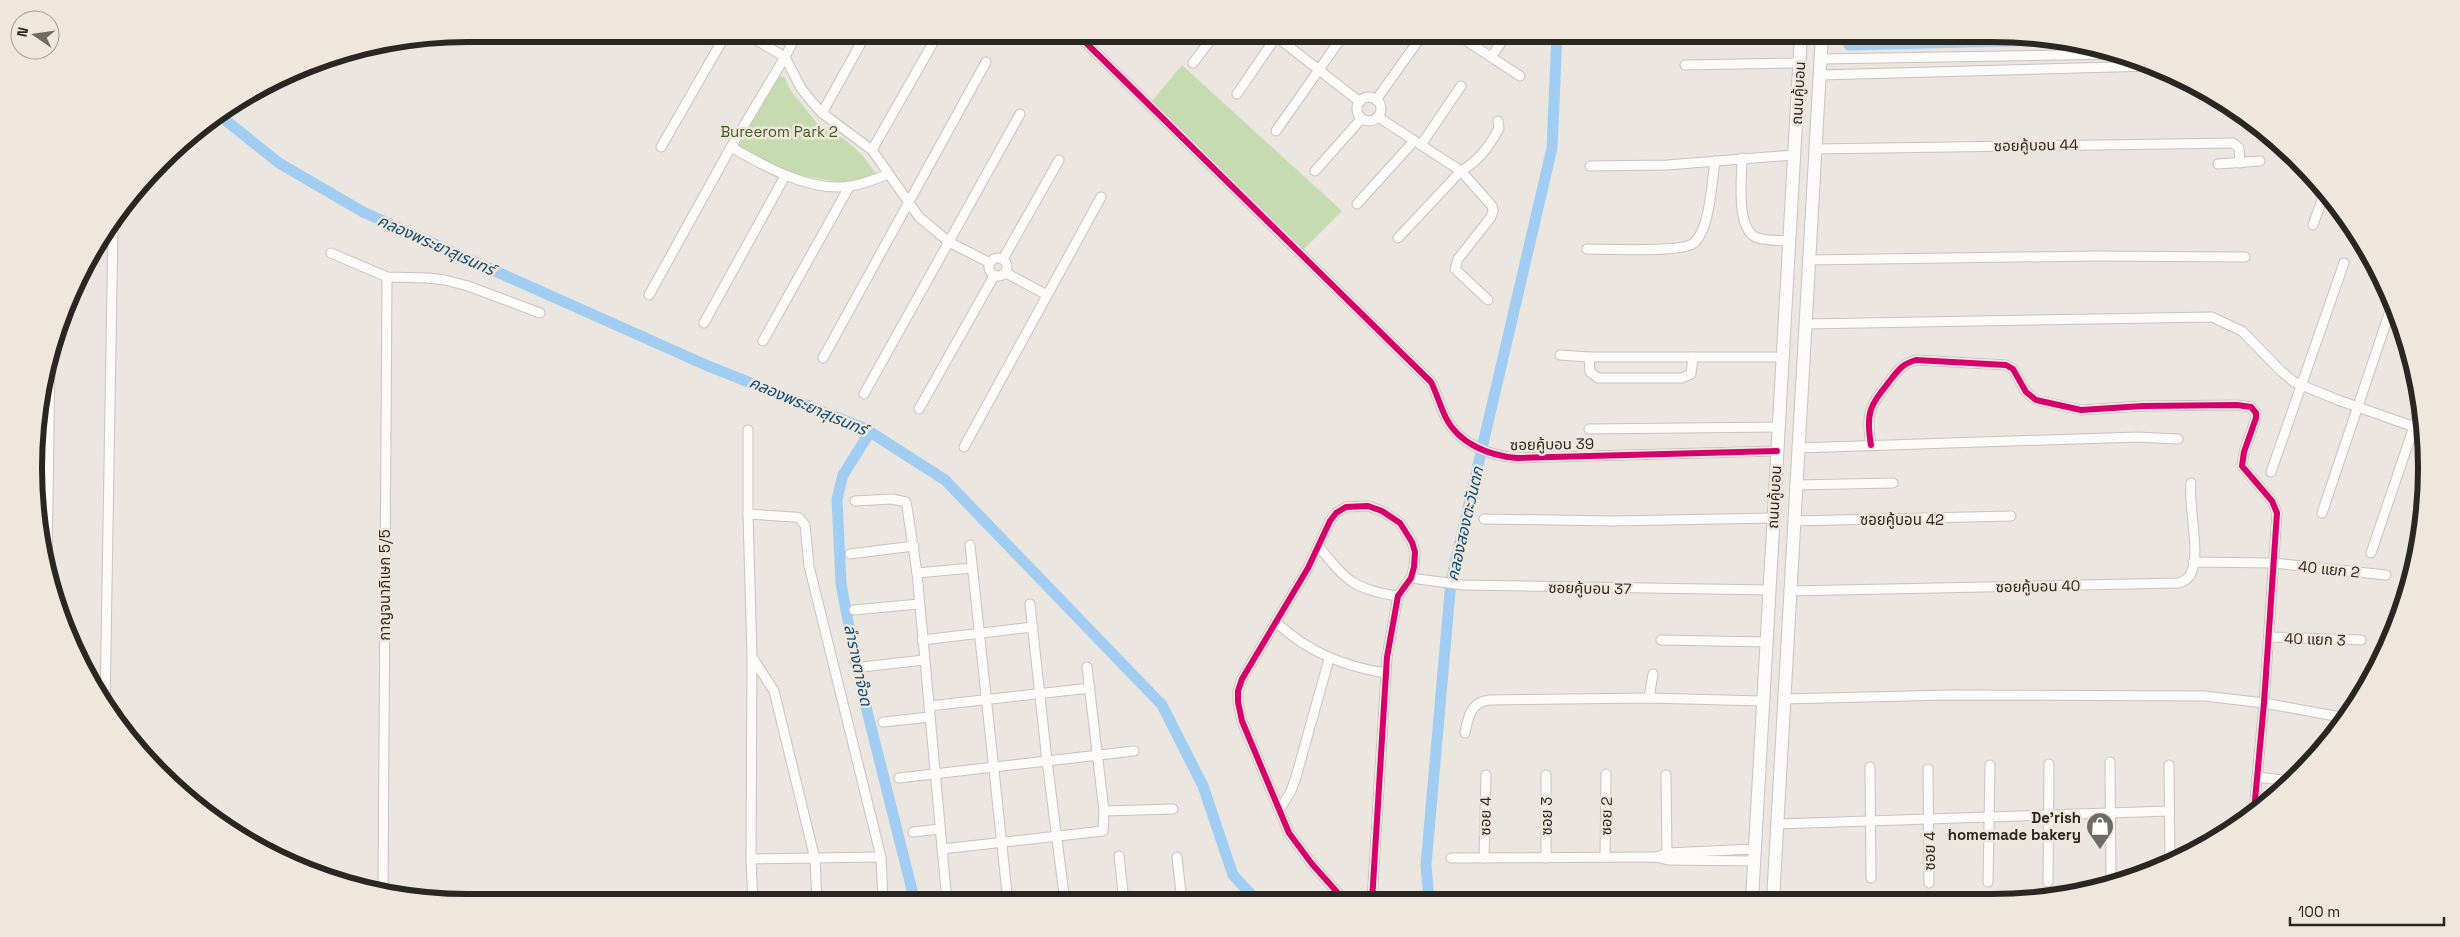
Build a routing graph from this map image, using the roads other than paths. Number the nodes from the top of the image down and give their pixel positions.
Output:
1 (721, 42) edge
2 (760, 42) edge
3 (793, 42) edge
4 (862, 42) edge
5 (933, 42) edge
6 (1085, 42) edge
7 (1209, 42) edge
8 (1270, 42) edge
9 (1284, 42) edge
10 (1338, 42) edge
11 (1417, 42) edge
12 (1468, 42) edge
13 (1501, 42) edge
14 (1800, 42) edge
15 (1822, 42) edge
16 (2091, 54) edge
17 (785, 57) junction
18 (1491, 57) junction
19 (1821, 59) junction
20 (986, 62) dead end
21 (1193, 63) dead end
22 (1799, 63) junction
23 (1685, 65) dead end
24 (2132, 67) edge
25 (1318, 70) junction
26 (1820, 75) junction
27 (1520, 76) dead end
28 (1461, 86) dead end
29 (1237, 94) dead end
30 (1376, 100) junction
31 (1360, 102) junction
32 (822, 113) junction
33 (1020, 114) dead end
34 (1378, 116) junction
35 (1362, 118) junction
36 (1498, 121) dead end
37 (1276, 131) dead end
38 (1418, 143) junction
39 (661, 146) dead end
40 (731, 147) junction
41 (1815, 149) junction
42 (872, 150) junction
43 (1794, 155) junction
44 (1742, 158) junction
45 (1059, 160) dead end
46 (1715, 161) junction
47 (2260, 161) dead end
48 (2240, 163) junction
49 (2218, 164) dead end
50 (1590, 166) dead end
51 (1315, 171) dead end
52 (1461, 171) junction
53 (888, 174) junction
54 (785, 176) junction
55 (849, 187) junction
56 (1101, 197) dead end
57 (2322, 200) edge
58 (907, 203) junction
59 (1357, 204) dead end
60 (2313, 225) dead end
61 (114, 232) edge
62 (1398, 238) dead end
63 (1789, 240) junction
64 (948, 242) junction
65 (1587, 249) dead end
66 (331, 253) dead end
67 (2245, 257) dead end
68 (1003, 259) junction
69 (1808, 260) junction
70 (990, 263) junction
71 (2344, 263) dead end
72 (1006, 273) junction
73 (994, 276) junction
74 (387, 278) junction
75 (649, 295) dead end
76 (1047, 296) junction
77 (1488, 300) dead end
78 (540, 313) dead end
79 (2389, 315) edge
80 (704, 323) dead end
81 (1805, 324) junction
82 (762, 341) dead end
83 (1560, 355) dead end
84 (1589, 357) junction
85 (1693, 357) junction
86 (1782, 357) junction
87 (822, 358) dead end
88 (2301, 385) junction
89 (50, 393) edge
90 (864, 394) dead end
91 (2358, 408) junction
92 (919, 409) dead end
93 (2415, 424) edge
94 (1778, 427) junction
95 (2414, 427) junction
96 (1590, 428) dead end
97 (748, 430) dead end
98 (2178, 439) dead end
99 (1871, 445) junction
100 (964, 447) dead end
101 (1797, 448) junction
102 (1777, 451) junction
103 (2271, 472) dead end
104 (1893, 482) dead end
105 (2191, 483) dead end
106 (1795, 485) junction
107 (855, 501) dead end
108 (2322, 513) dead end
109 (748, 514) junction
110 (2011, 516) dead end
111 (1484, 518) dead end
112 (1773, 518) junction
113 (1794, 521) junction
114 (48, 533) edge
115 (970, 545) dead end
116 (914, 546) junction
117 (1319, 546) junction
118 (850, 554) dead end
119 (2371, 554) dead end
120 (2193, 562) junction
121 (2273, 563) junction
122 (972, 568) junction
123 (917, 573) junction
124 (2386, 575) dead end
125 (1411, 578) junction
126 (1769, 590) junction
127 (1790, 590) junction
128 (1398, 596) junction
129 (919, 604) junction
130 (1030, 604) dead end
131 (854, 610) dead end
132 (1277, 623) junction
133 (1032, 627) junction
134 (979, 633) junction
135 (2269, 637) junction
136 (922, 640) junction
137 (1661, 640) dead end
138 (2361, 640) dead end
139 (1766, 642) junction
140 (752, 657) junction
141 (1329, 659) junction
142 (924, 660) junction
143 (862, 667) dead end
144 (1088, 667) dead end
145 (1385, 673) junction
146 (1653, 674) dead end
147 (1090, 688) junction
148 (105, 691) edge
149 (1040, 694) junction
150 (1649, 698) junction
151 (1783, 699) junction
152 (1763, 700) junction
153 (986, 701) junction
154 (2264, 703) junction
155 (929, 706) junction
156 (2338, 716) edge
157 (930, 717) junction
158 (883, 722) dead end
159 (1465, 733) dead end
160 (1134, 751) dead end
161 (1097, 755) junction
162 (1047, 761) junction
163 (2110, 762) dead end
164 (2049, 764) dead end
165 (1990, 765) dead end
166 (2170, 765) dead end
167 (993, 767) junction
168 (1870, 767) dead end
169 (1928, 769) dead end
170 (1606, 774) dead end
171 (935, 775) junction
172 (1486, 775) dead end
173 (1546, 775) dead end
174 (1666, 775) dead end
175 (2257, 777) junction
176 (899, 778) dead end
177 (2282, 780) edge
178 (2255, 803) edge
179 (1173, 809) dead end
180 (1280, 809) junction
181 (2169, 810) junction
182 (1104, 811) junction
183 (2110, 812) junction
184 (2048, 814) junction
185 (1989, 816) junction
186 (1929, 818) junction
187 (1870, 820) junction
188 (1777, 824) junction
189 (940, 829) junction
190 (913, 832) dead end
191 (1058, 838) junction
192 (1002, 842) junction
193 (942, 849) junction
194 (1754, 855) junction
195 (2170, 855) edge
196 (1119, 856) dead end
197 (881, 857) junction
198 (1177, 857) dead end
199 (1605, 857) junction
200 (1667, 857) junction
201 (1451, 858) dead end
202 (1484, 858) junction
203 (1546, 858) junction
204 (751, 860) junction
205 (815, 860) junction
206 (1871, 878) dead end
207 (2111, 878) dead end
208 (1988, 882) dead end
209 (2048, 882) dead end
210 (1929, 883) dead end
211 (383, 886) edge
212 (753, 894) edge
213 (817, 894) edge
214 (883, 894) edge
215 (946, 894) edge
216 (1007, 894) edge
217 (1064, 894) edge
218 (1123, 894) edge
219 (1181, 894) edge
220 (1339, 894) edge
221 (1372, 894) edge
222 (1752, 894) edge
223 (1772, 894) edge

1 - 39 street
2 - 17 street
3 - 17 street
4 - 32 street
5 - 42 street
6 - 102 street, ซอยคู้บอน 39
7 - 21 street
8 - 29 street
9 - 25 street
10 - 25 street
11 - 30 street
12 - 18 street
13 - 18 street
14 - 22 main road, ถนนคู้บอน
15 - 19 main road, ถนนคู้บอน
16 - 19 street
17 - 32 street
17 - 40 street
18 - 27 street
19 - 26 main road, ถนนคู้บอน
20 - 58 street
22 - 23 street
22 - 43 main road, ถนนคู้บอน
24 - 26 street
25 - 31 street
25 - 37 street
26 - 41 main road, ถนนคู้บอน
28 - 38 street
30 - 31 street
30 - 34 street
31 - 35 street
32 - 42 street
33 - 64 street
34 - 35 street
34 - 38 street
35 - 51 street
36 - 52 street
38 - 52 street
38 - 59 street
40 - 54 street
40 - 75 street
41 - 48 street, ซอยคู้บอน 44
41 - 69 main road, ถนนคู้บอน
42 - 53 street
43 - 44 street
43 - 63 main road, ถนนคู้บอน
44 - 46 street
44 - 63 street
45 - 68 street
46 - 50 street
46 - 65 street
47 - 48 street
48 - 49 street
52 - 62 street
52 - 77 street
53 - 55 street
53 - 58 street
54 - 55 street
54 - 80 street
55 - 82 street
56 - 76 street
57 - 60 street
58 - 64 street
58 - 87 street
61 - 148 street
63 - 86 main road, ถนนคู้บอน
64 - 70 street
64 - 90 street
66 - 74 street
67 - 69 street
68 - 70 street
68 - 72 street
69 - 81 main road, ถนนคู้บอน
70 - 73 street
71 - 88 street
72 - 73 street
72 - 76 street
73 - 92 street
74 - 78 street
74 - 211 street, กาญจนาภิเษก 5/5
76 - 100 street
79 - 91 street
81 - 88 street
81 - 101 main road, ถนนคู้บอน
83 - 84 street
84 - 85 street
84 - 85 street
85 - 86 street
86 - 94 main road, ถนนคู้บอน
88 - 91 street
88 - 103 street
89 - 114 street
91 - 95 street
91 - 108 street
93 - 95 street
94 - 96 street
94 - 102 main road, ถนนคู้บอน
95 - 119 street
97 - 109 street
98 - 99 street
99 - 101 street
99 - 121 street
101 - 106 main road, ถนนคู้บอน
102 - 112 main road, ถนนคู้บอน
104 - 106 street
105 - 120 street
106 - 113 main road, ถนนคู้บอน
107 - 116 street
109 - 140 street
109 - 197 street
110 - 113 street, ซอยคู้บอน 42
111 - 112 street
112 - 126 main road, ถนนคู้บอน
113 - 127 main road, ถนนคู้บอน
115 - 122 street
116 - 118 street
116 - 123 street
117 - 125 street
117 - 128 street
117 - 132 street
120 - 121 street
120 - 127 street, ซอยคู้บอน 40
121 - 124 street, 40 แยก 2
121 - 135 street
122 - 123 street
122 - 134 street
123 - 129 street
125 - 126 street, ซอยคู้บอน 37
125 - 128 street
126 - 139 main road, ถนนคู้บอน
127 - 151 main road, ถนนคู้บอน
128 - 145 street
129 - 131 street
129 - 136 street
130 - 133 street
132 - 141 street
132 - 180 street
133 - 134 street
133 - 149 street
134 - 136 street
134 - 153 street
135 - 138 street, 40 แยก 3
135 - 154 street
136 - 142 street
137 - 139 street
139 - 152 main road, ถนนคู้บอน
140 - 204 street
140 - 205 street
141 - 145 street
141 - 180 street
142 - 143 street
142 - 155 street
144 - 147 street
145 - 221 street
146 - 150 street
147 - 149 street
147 - 161 street
149 - 153 street
149 - 162 street
150 - 152 street
150 - 159 street
151 - 154 street
151 - 188 main road, ถนนคู้บอน
152 - 194 main road, ถนนคู้บอน
153 - 155 street
153 - 167 street
154 - 156 street
154 - 175 street
155 - 157 street
157 - 158 street
157 - 171 street
160 - 161 street
161 - 162 street
161 - 182 street
162 - 167 street
162 - 191 street
163 - 183 street
164 - 184 street
165 - 185 street
166 - 181 street
167 - 171 street
167 - 192 street
168 - 187 street
169 - 186 street
170 - 199 street, ซอย 2
171 - 176 street
171 - 189 street
172 - 202 street, ซอย 4
173 - 203 street, ซอย 3
174 - 200 street
175 - 177 street
175 - 178 street
179 - 182 street
180 - 220 street
181 - 183 street
181 - 195 street
182 - 191 street
183 - 184 street
183 - 207 street
184 - 185 street
184 - 209 street
185 - 186 street
185 - 208 street
186 - 187 street
186 - 210 street, ซอย 4
187 - 188 street
187 - 206 street
188 - 223 main road, ถนนคู้บอน
189 - 190 street
189 - 193 street
191 - 192 street
191 - 217 street
192 - 193 street
192 - 216 street
193 - 215 street
194 - 200 street
194 - 222 main road, ถนนคู้บอน
196 - 218 street
197 - 205 street
197 - 214 street
198 - 219 street
199 - 200 street
199 - 203 street
201 - 202 street
202 - 203 street
204 - 205 street
204 - 212 street
205 - 213 street

